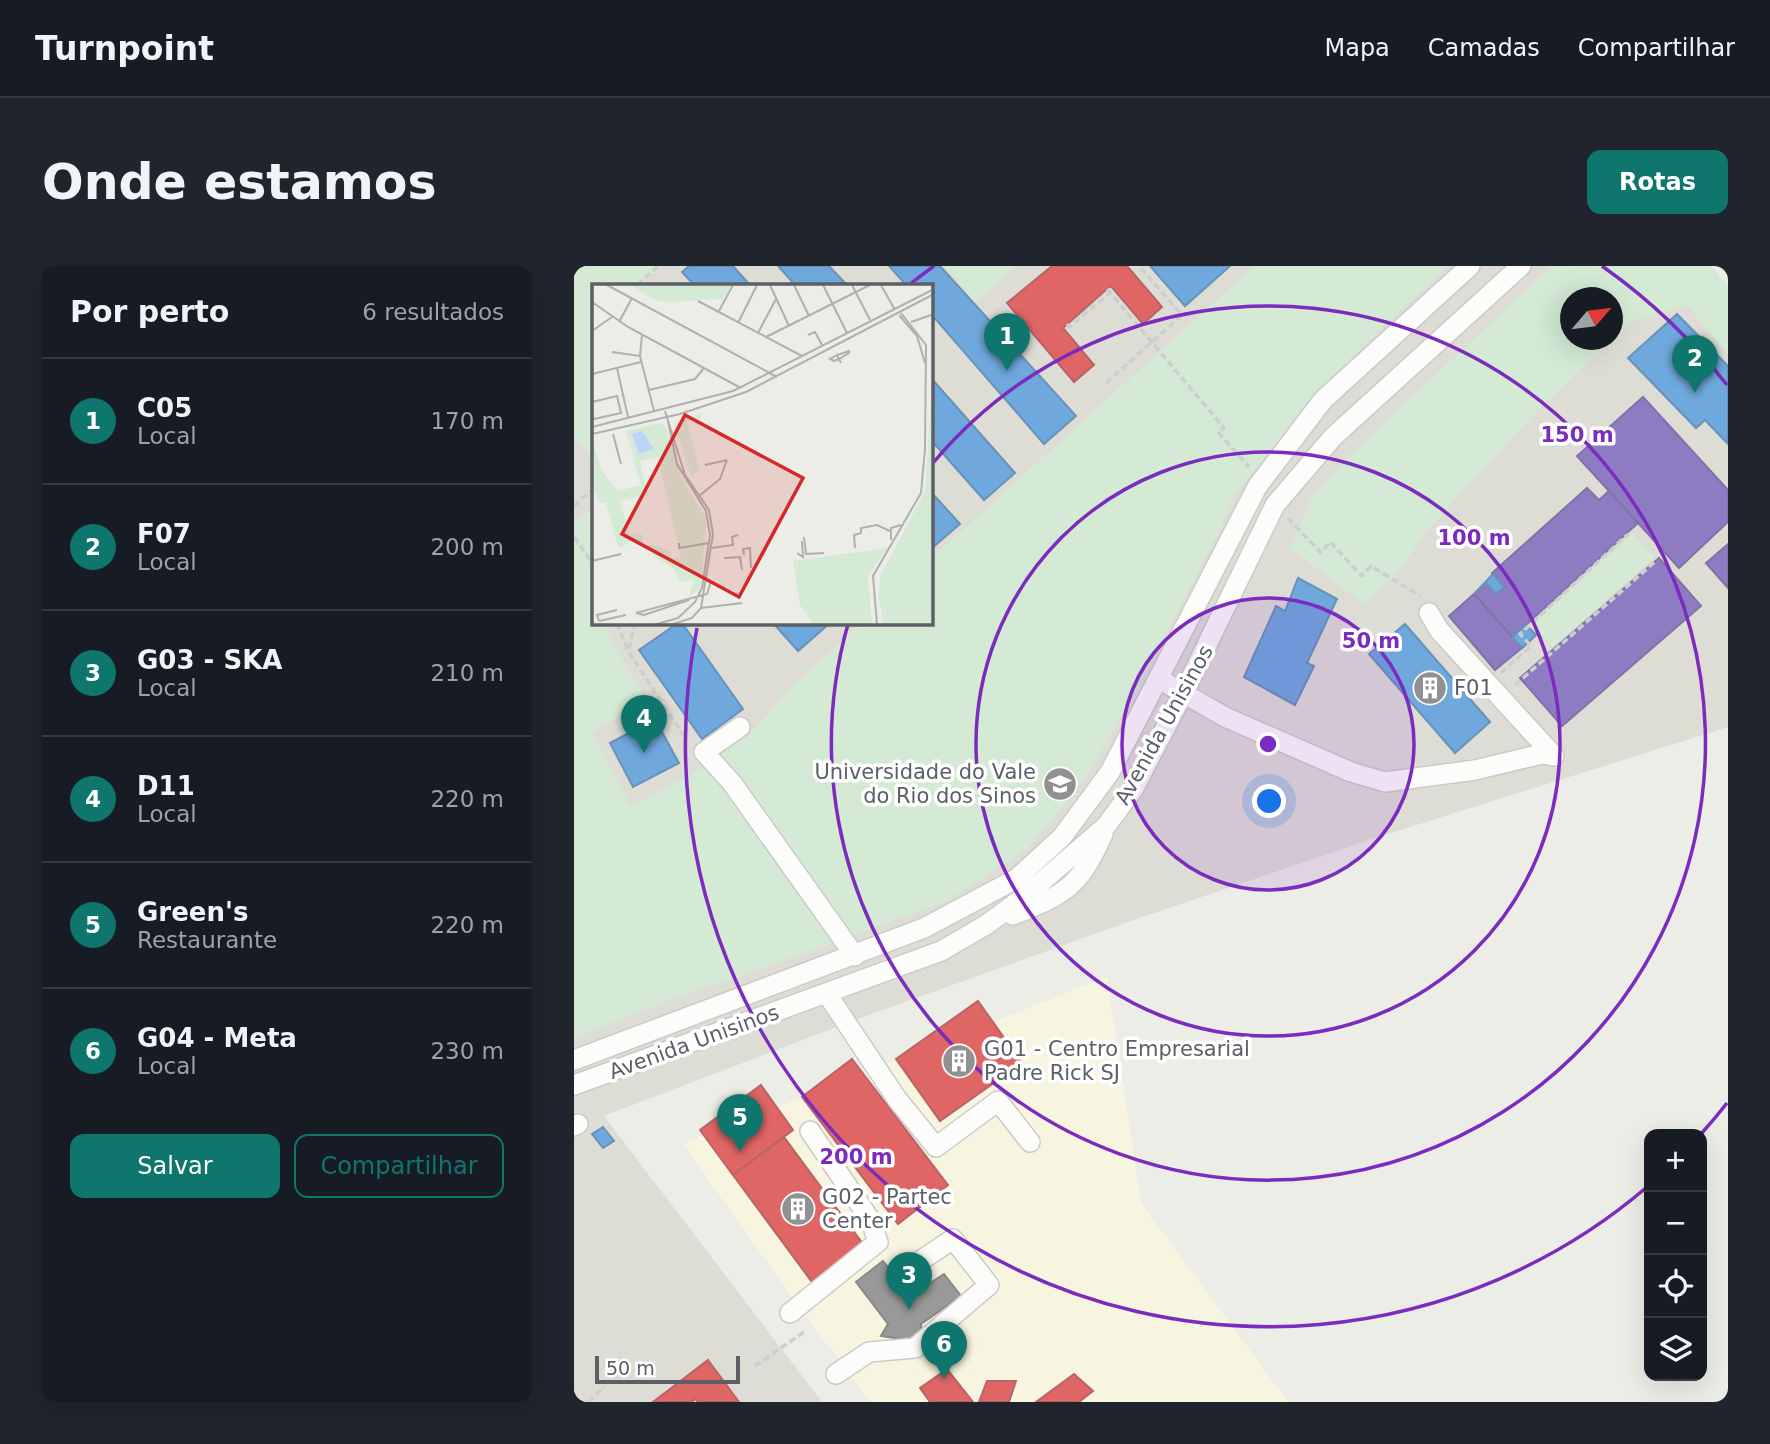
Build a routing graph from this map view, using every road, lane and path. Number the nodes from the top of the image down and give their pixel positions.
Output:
1 (658, 266) edge
2 (1139, 266) edge
3 (1470, 266) edge
4 (1521, 266) edge
5 (638, 284) edge
6 (1067, 324) dead end
7 (1151, 342) junction
8 (1106, 383) dead end
9 (1247, 475) dead end
10 (592, 490) edge
11 (1275, 505) junction
12 (574, 506) edge
13 (1628, 534) dead end
14 (574, 537) edge
15 (1657, 560) dead end
16 (592, 563) edge
17 (1424, 604) joint
18 (618, 625) edge
19 (634, 625) edge
20 (628, 650) junction
21 (1159, 679) junction
22 (1183, 694) junction
23 (740, 727) dead end
24 (704, 752) junction
25 (1107, 825) junction
26 (1060, 868) junction
27 (1066, 891) junction
28 (986, 925) junction
29 (855, 956) junction
30 (827, 994) junction
31 (574, 1060) edge
32 (574, 1085) edge
33 (810, 1130) dead end
34 (1030, 1142) dead end
35 (911, 1267) dead end
36 (790, 1313) dead end
37 (804, 1332) dead end
38 (755, 1366) dead end
39 (836, 1374) dead end
40 (604, 1387) dead end
41 (588, 1402) edge

1 - 5 path
2 - 7 path
3 - 21 lane, Avenida Unisinos
4 - 11 lane, Avenida Unisinos
6 - 7 path
7 - 8 path
7 - 9 path
10 - 12 path
11 - 17 path
11 - 22 lane, Avenida Unisinos
13 - 15 path
14 - 16 path
17 - 22 lane
18 - 20 path
19 - 20 path
20 - 24 path
21 - 22 lane
21 - 29 lane, Avenida Unisinos
22 - 25 lane, Avenida Unisinos
23 - 24 lane
24 - 29 lane
25 - 26 lane, Avenida Unisinos
25 - 27 lane
26 - 27 lane
26 - 28 lane, Avenida Unisinos
27 - 28 lane
28 - 30 lane, Avenida Unisinos
29 - 31 lane, Avenida Unisinos
30 - 32 lane, Avenida Unisinos
30 - 34 lane
33 - 36 lane
35 - 39 lane
37 - 38 path
40 - 41 path

